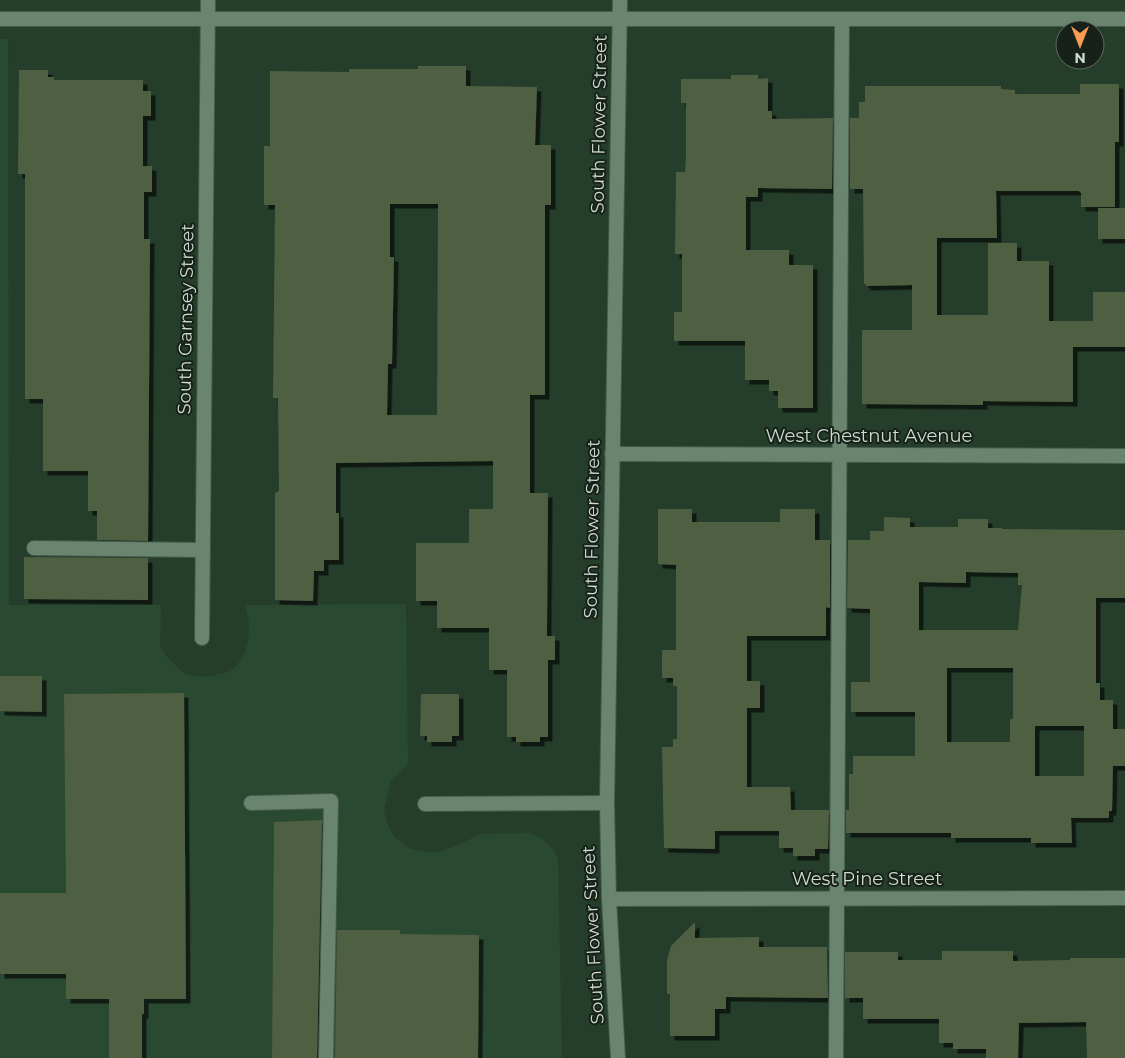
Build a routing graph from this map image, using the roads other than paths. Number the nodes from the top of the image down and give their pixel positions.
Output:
1 (208, 0) edge
2 (620, 0) edge
3 (0, 19) edge
4 (208, 19) junction
5 (619, 19) junction
6 (842, 19) junction
7 (1125, 19) edge
8 (612, 454) junction
9 (839, 455) junction
10 (1125, 456) edge
11 (34, 548) dead end
12 (202, 550) junction
13 (202, 638) dead end
14 (251, 803) dead end
15 (606, 803) junction
16 (425, 804) dead end
17 (608, 898) junction
18 (837, 898) junction
19 (1125, 898) edge
20 (326, 1058) edge
21 (618, 1058) edge
22 (836, 1058) edge

1 - 4 street, South Garnsey Street
2 - 5 street, South Flower Street
3 - 4 street
4 - 5 street
4 - 12 street, South Garnsey Street
5 - 6 street
5 - 8 street, South Flower Street
6 - 7 street
6 - 9 street
8 - 9 street, West Chestnut Avenue
8 - 15 street, South Flower Street
9 - 10 street, West Chestnut Avenue
9 - 18 street
11 - 12 street
12 - 13 street, South Garnsey Street
14 - 20 street
15 - 16 street
15 - 17 street, South Flower Street
17 - 18 street, West Pine Street
17 - 21 street, South Flower Street
18 - 19 street, West Pine Street
18 - 22 street

